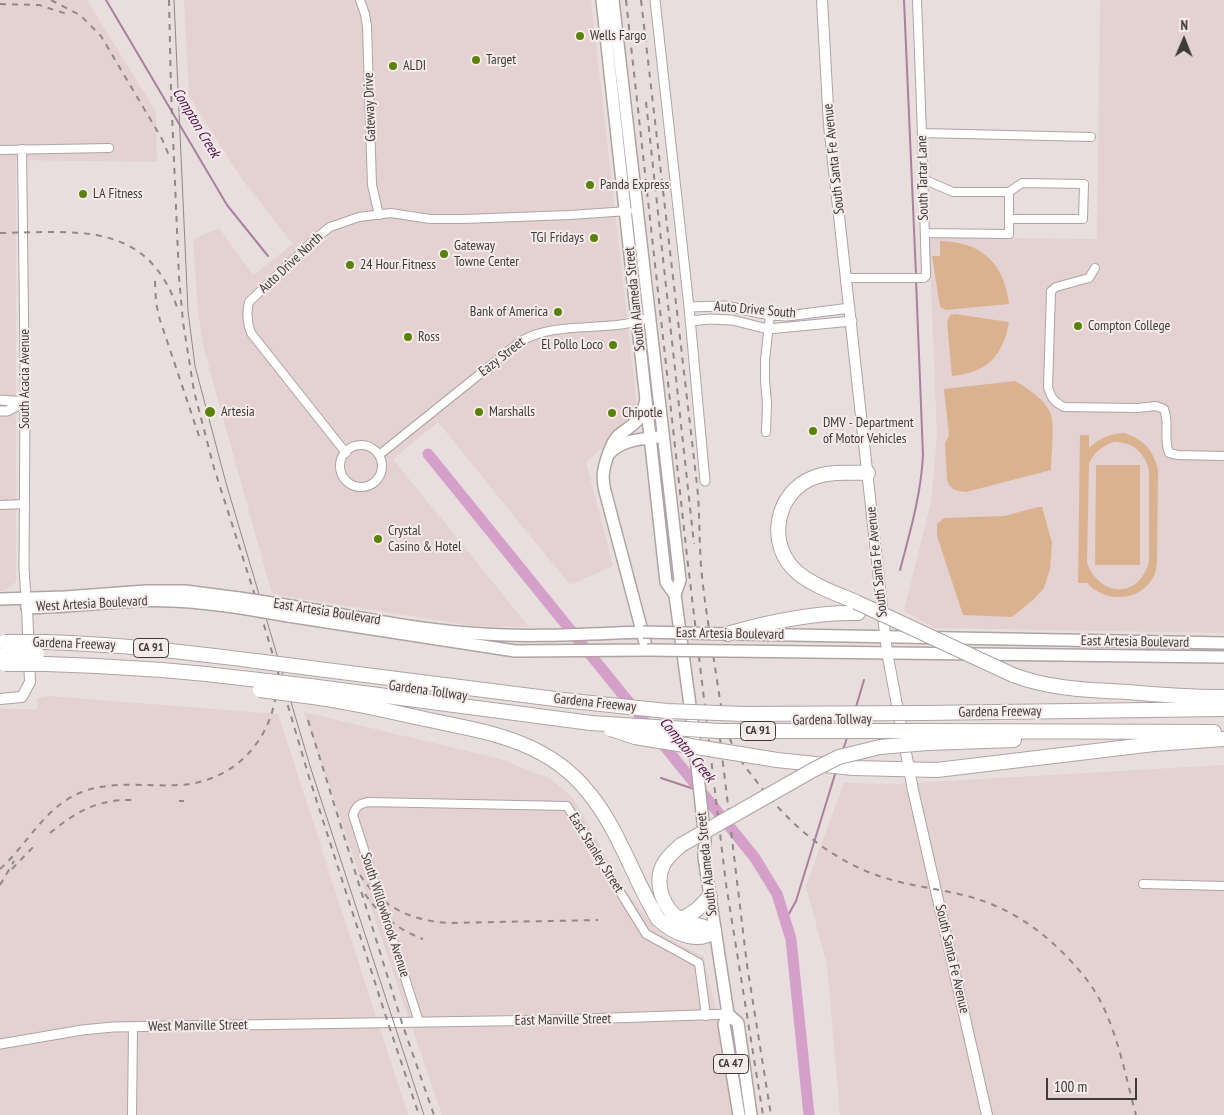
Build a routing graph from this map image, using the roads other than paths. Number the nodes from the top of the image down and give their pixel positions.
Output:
1 (360, 0) edge
2 (602, 0) edge
3 (613, 0) edge
4 (655, 0) edge
5 (822, 0) edge
6 (917, 0) edge
7 (922, 133) junction
8 (1091, 137) dead end
9 (109, 148) dead end
10 (22, 149) junction
11 (0, 150) edge
12 (923, 179) junction
13 (1009, 192) junction
14 (638, 210) junction
15 (626, 211) junction
16 (379, 215) junction
17 (1009, 219) junction
18 (925, 233) junction
19 (1095, 268) dead end
20 (846, 278) junction
21 (689, 307) junction
22 (850, 308) junction
23 (770, 315) junction
24 (650, 317) junction
25 (690, 321) junction
26 (852, 321) junction
27 (638, 322) junction
28 (768, 329) junction
29 (646, 399) junction
30 (0, 400) edge
31 (26, 402) junction
32 (0, 411) edge
33 (766, 432) dead end
34 (663, 436) junction
35 (650, 438) junction
36 (626, 443) junction
37 (346, 453) junction
38 (609, 454) junction
39 (379, 455) junction
40 (1224, 456) edge
41 (654, 466) junction
42 (868, 473) junction
43 (705, 481) dead end
44 (25, 504) junction
45 (0, 505) edge
46 (675, 595) junction
47 (0, 599) edge
48 (26, 603) junction
49 (240, 603) joint
50 (857, 608) junction
51 (642, 629) junction
52 (727, 634) junction
53 (451, 637) junction
54 (884, 637) junction
55 (1136, 642) junction
56 (1224, 643) edge
57 (647, 650) junction
58 (887, 652) junction
59 (3, 653) edge
60 (46, 653) junction
61 (1136, 656) junction
62 (1224, 657) edge
63 (258, 676) junction
64 (310, 682) junction
65 (1224, 697) edge
66 (0, 699) edge
67 (1224, 709) edge
68 (503, 711) joint
69 (1224, 716) edge
70 (585, 722) junction
71 (924, 727) junction
72 (1224, 732) edge
73 (1224, 739) edge
74 (909, 770) junction
75 (355, 808) joint
76 (1143, 884) dead end
77 (1224, 886) edge
78 (710, 896) junction
79 (681, 919) junction
80 (714, 930) junction
81 (728, 1014) junction
82 (706, 1016) junction
83 (419, 1022) junction
84 (397, 1023) joint
85 (133, 1027) junction
86 (0, 1044) edge
87 (132, 1115) edge
88 (739, 1115) edge
89 (751, 1115) edge
90 (987, 1115) edge

1 - 16 street, Gateway Drive
2 - 15 main road, South Alameda Street
3 - 14 main road, South Alameda Street
4 - 21 street
5 - 20 main road, South Santa Fe Avenue
6 - 7 street, South Tartar Lane
7 - 8 street
7 - 12 street, South Tartar Lane
9 - 10 street
10 - 11 street
10 - 31 street, South Acacia Avenue
12 - 13 street
12 - 18 street, South Tartar Lane
13 - 17 street
13 - 17 street
14 - 15 street, Auto Drive North
14 - 24 main road, South Alameda Street
15 - 16 street, Auto Drive North
15 - 27 main road, South Alameda Street
16 - 37 street, Auto Drive North
17 - 18 street
18 - 20 street, South Tartar Lane
19 - 40 street
20 - 22 main road, South Santa Fe Avenue
21 - 23 street, Auto Drive South
21 - 25 street
22 - 23 street, Auto Drive South
22 - 26 main road, South Santa Fe Avenue
23 - 28 street
24 - 27 street, Eazy Street
24 - 34 main road, South Alameda Street
25 - 28 street, Auto Drive South
25 - 43 street
26 - 28 street, Auto Drive South
26 - 42 main road, South Santa Fe Avenue
27 - 29 main road, South Alameda Street
27 - 39 street, Eazy Street
28 - 33 street
29 - 35 main road, South Alameda Street
29 - 38 main road
30 - 31 street
31 - 32 street
31 - 44 street, South Acacia Avenue
34 - 35 main road
34 - 46 main road, South Alameda Street
35 - 36 main road
35 - 41 main road, South Alameda Street
36 - 38 main road
36 - 41 main road
37 - 39 street
37 - 39 street
38 - 51 main road
41 - 46 main road, South Alameda Street
42 - 50 highway
42 - 54 main road, South Santa Fe Avenue
44 - 45 street
44 - 48 street, South Acacia Avenue
46 - 78 main road, South Alameda Street, bridge
47 - 48 main road, West Artesia Boulevard
48 - 49 main road, West Artesia Boulevard
48 - 66 main road, West Artesia Boulevard
49 - 53 main road, East Artesia Boulevard, bridge
50 - 52 highway
50 - 65 highway, bridge
51 - 52 main road, East Artesia Boulevard, bridge
51 - 53 main road, East Artesia Boulevard
51 - 57 main road
52 - 54 main road, East Artesia Boulevard
53 - 57 main road, East Artesia Boulevard
54 - 55 main road, East Artesia Boulevard
54 - 58 main road, South Santa Fe Avenue
55 - 56 main road, East Artesia Boulevard
55 - 61 main road
57 - 58 main road, East Artesia Boulevard, bridge
58 - 61 main road, East Artesia Boulevard
58 - 74 main road, South Santa Fe Avenue
59 - 60 highway, Gardena Freeway / CA 91, bridge
59 - 60 highway, Gardena Freeway / CA 91, bridge
60 - 63 highway, Gardena Freeway / CA 91
60 - 63 highway, Gardena Freeway / CA 91
61 - 62 main road, East Artesia Boulevard
63 - 64 highway, Gardena Freeway / CA 91, bridge
63 - 64 highway, bridge
64 - 68 highway, Gardena Tollway
64 - 71 highway, Gardena Freeway / CA 91, bridge
64 - 80 highway
67 - 71 highway, Gardena Freeway / CA 91
68 - 70 highway, Gardena Freeway / CA 91
69 - 71 highway
70 - 71 highway, Gardena Freeway / CA 91, bridge
70 - 74 highway, bridge
71 - 72 highway
71 - 79 highway, bridge
73 - 74 highway
74 - 90 main road, South Santa Fe Avenue
75 - 82 street, East Stanley Street
75 - 83 street, South Willowbrook Avenue
76 - 77 street
78 - 79 highway
78 - 80 main road, South Alameda Street
79 - 80 highway
80 - 81 main road, South Alameda Street / CA 47
81 - 82 street, East Manville Street
81 - 88 main road, South Alameda Street / CA 47
81 - 89 main road, South Alameda Street / CA 47
82 - 83 street, East Manville Street
83 - 84 street, East Manville Street
84 - 85 street, West Manville Street
85 - 86 street, West Manville Street
85 - 87 street

